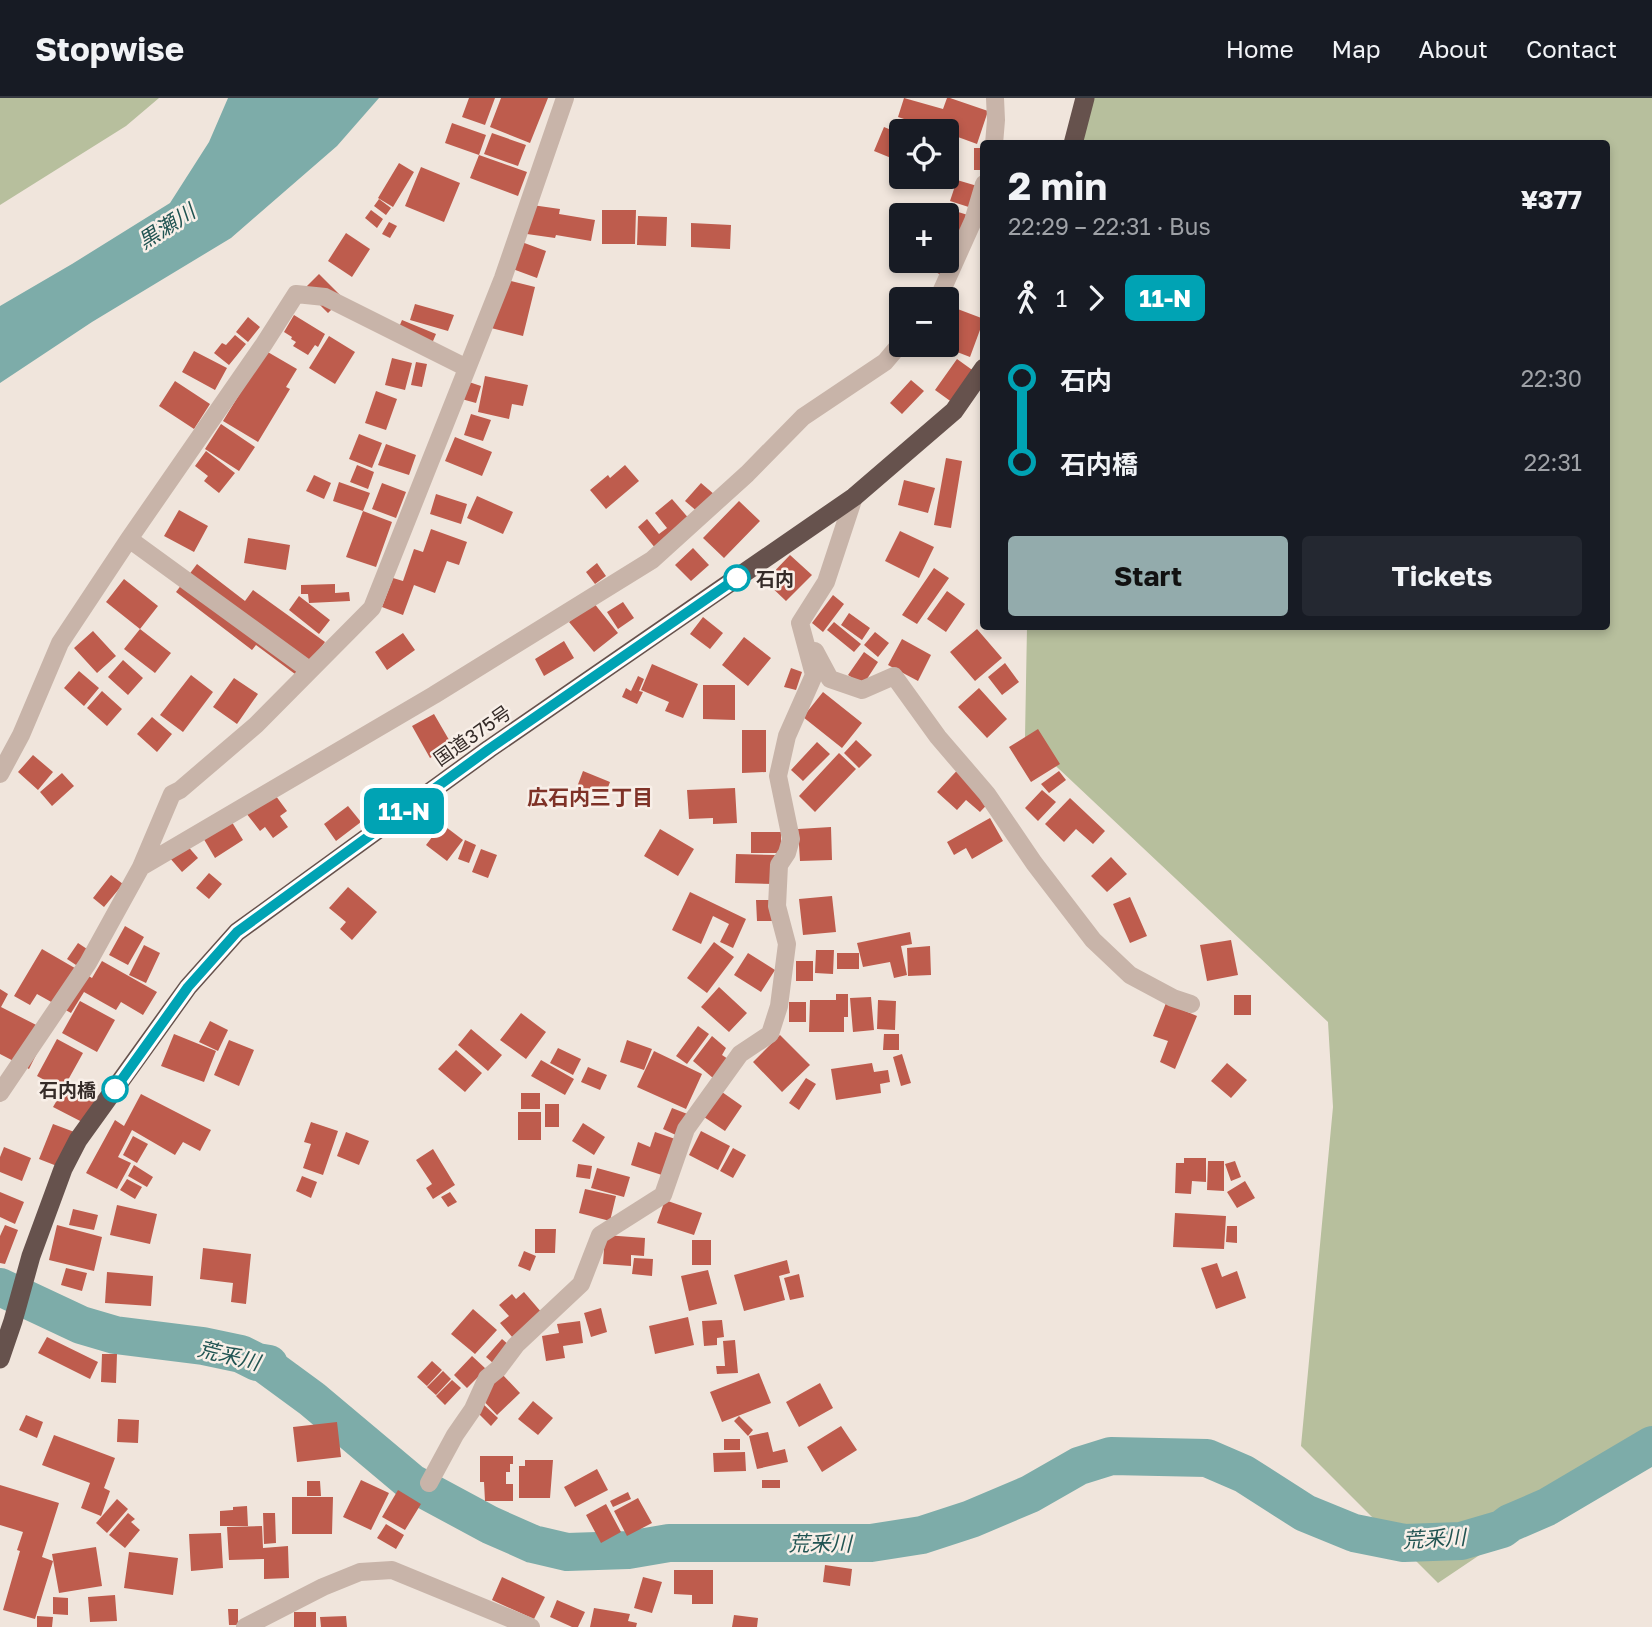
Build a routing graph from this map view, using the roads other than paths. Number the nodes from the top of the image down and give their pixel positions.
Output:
1 (565, 98) edge
2 (995, 98) edge
3 (1085, 98) edge
4 (994, 140) edge
5 (1074, 140) edge
6 (980, 196) edge
7 (943, 287) edge
8 (889, 357) edge
9 (467, 368) junction
10 (980, 374) edge
11 (853, 497) junction
12 (129, 539) junction
13 (800, 623) junction
14 (309, 670) junction
15 (0, 774) edge
16 (141, 867) junction
17 (1191, 1004) dead end
18 (0, 1093) edge
19 (0, 1359) edge
20 (429, 1483) dead end
21 (245, 1627) edge
22 (531, 1627) edge

1 - 9 street
2 - 4 street
3 - 5 highway
6 - 7 street
8 - 16 street
9 - 12 street
9 - 14 street
10 - 11 highway, 国道375号
11 - 13 street
11 - 19 highway, 国道375号
12 - 14 street
12 - 15 street
13 - 17 street
13 - 20 street
14 - 16 street
16 - 18 street
21 - 22 street

